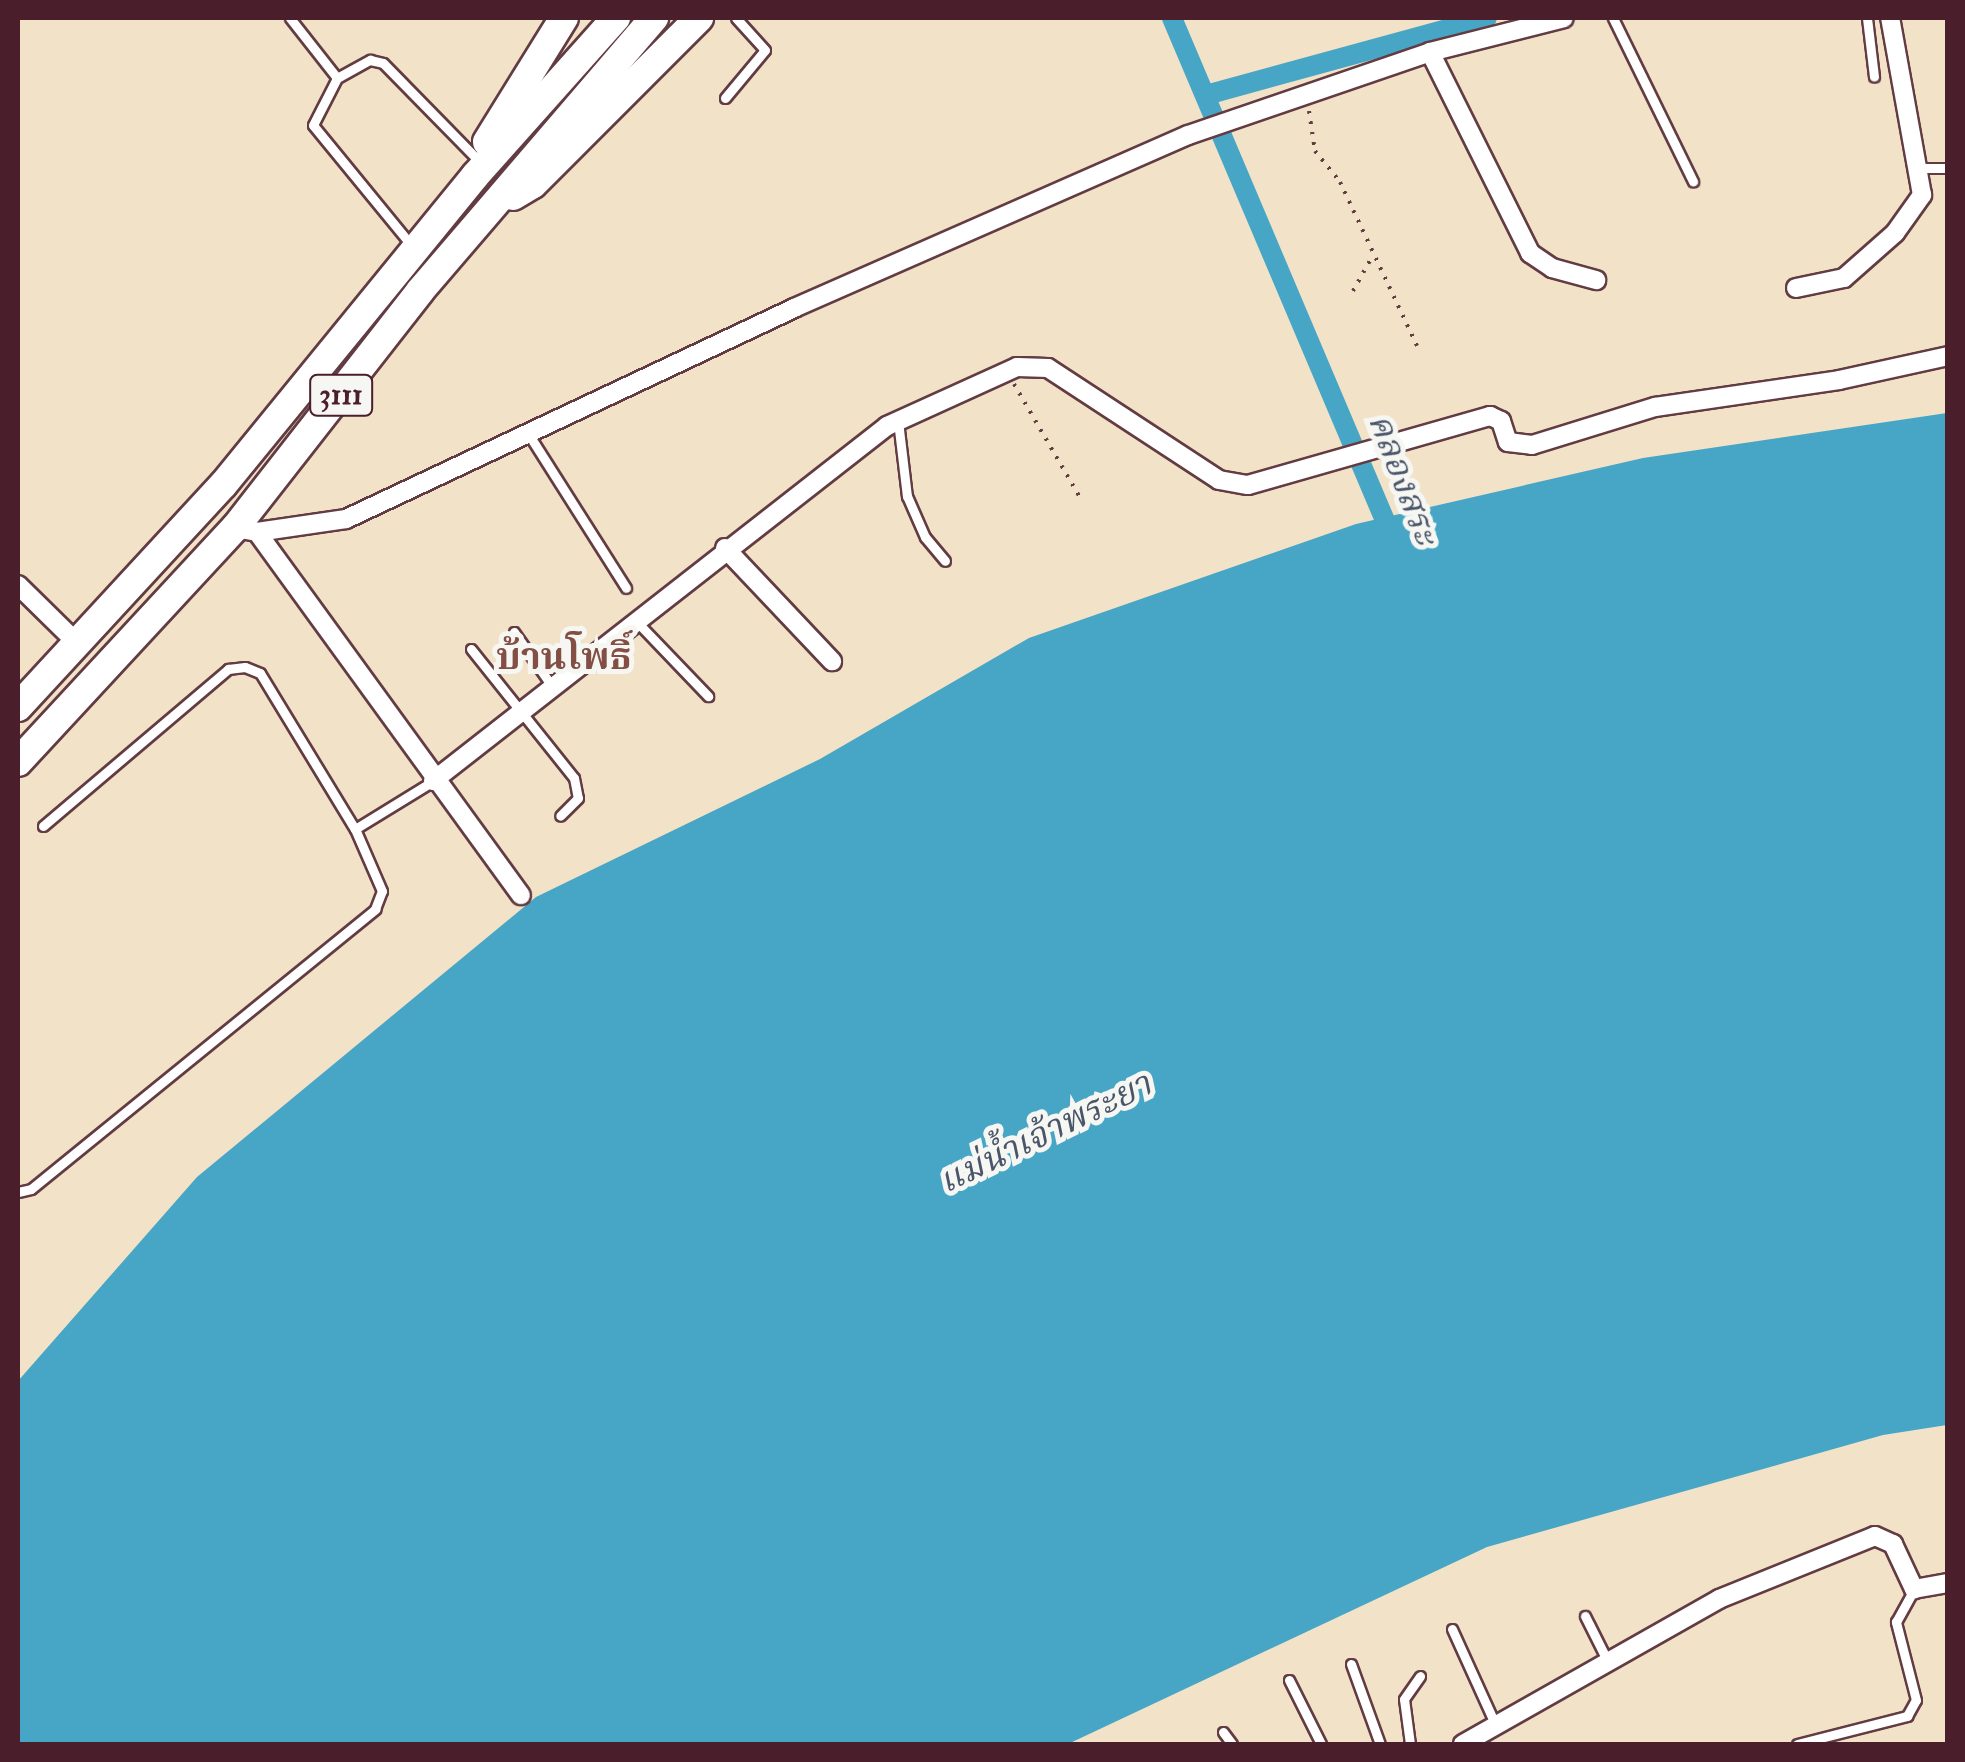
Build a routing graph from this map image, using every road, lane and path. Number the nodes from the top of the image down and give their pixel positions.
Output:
1 (290, 18) edge
2 (564, 18) edge
3 (616, 18) edge
4 (654, 18) edge
5 (698, 18) edge
6 (736, 18) edge
7 (1564, 18) edge
8 (1614, 18) edge
9 (1867, 18) edge
10 (1890, 18) edge
11 (1430, 52) junction
12 (1874, 77) dead end
13 (337, 78) junction
14 (1312, 92) junction
15 (726, 98) dead end
16 (477, 168) junction
17 (1922, 168) junction
18 (1948, 168) edge
19 (1693, 181) dead end
20 (489, 209) junction
21 (415, 250) junction
22 (1373, 255) junction
23 (1596, 280) dead end
24 (1796, 288) dead end
25 (1353, 291) dead end
26 (1417, 346) dead end
27 (1948, 356) edge
28 (1007, 372) junction
29 (898, 421) junction
30 (529, 434) junction
31 (1081, 499) dead end
32 (246, 530) junction
33 (725, 548) junction
34 (945, 561) dead end
35 (18, 584) edge
36 (626, 588) dead end
37 (635, 620) junction
38 (514, 632) dead end
39 (76, 642) junction
40 (472, 649) dead end
41 (832, 661) dead end
42 (552, 686) junction
43 (708, 696) dead end
44 (18, 707) edge
45 (517, 714) junction
46 (18, 762) edge
47 (433, 781) junction
48 (560, 816) dead end
49 (43, 826) dead end
50 (355, 829) junction
51 (520, 894) dead end
52 (18, 1192) edge
53 (1948, 1582) edge
54 (1914, 1589) junction
55 (1585, 1616) dead end
56 (1452, 1629) dead end
57 (1608, 1662) junction
58 (1351, 1664) dead end
59 (1420, 1676) dead end
60 (1289, 1680) dead end
61 (1496, 1726) junction
62 (1223, 1732) dead end
63 (1232, 1744) edge
64 (1322, 1744) edge
65 (1380, 1744) edge
66 (1410, 1744) edge
67 (1462, 1744) edge
68 (1798, 1744) edge

1 - 13 lane
2 - 16 main road
3 - 16 main road, 3111
4 - 20 main road, 3111
5 - 20 main road
6 - 15 lane
7 - 11 street
8 - 19 lane
9 - 12 lane
10 - 17 street
11 - 14 street
11 - 23 street
13 - 16 lane
13 - 21 lane
14 - 22 path
14 - 30 street
16 - 21 main road, 3111
17 - 18 lane
17 - 24 street
20 - 32 main road, 3111
21 - 39 main road, 3111
22 - 25 path
22 - 26 path
27 - 28 street
28 - 29 street
28 - 31 path
29 - 33 street
29 - 34 lane
30 - 32 street
30 - 36 lane
32 - 46 main road, 3111
32 - 47 street
33 - 37 street
33 - 41 street
35 - 39 street
37 - 42 street
37 - 43 lane
38 - 42 lane
39 - 44 main road, 3111
40 - 45 lane
42 - 45 street
45 - 47 street
45 - 48 lane
47 - 50 lane
47 - 51 street
49 - 50 lane
50 - 52 lane
53 - 54 street
54 - 57 street
54 - 68 lane
55 - 57 lane
56 - 61 lane
57 - 61 street
58 - 65 lane
59 - 66 lane
60 - 64 lane
61 - 67 street
62 - 63 lane

